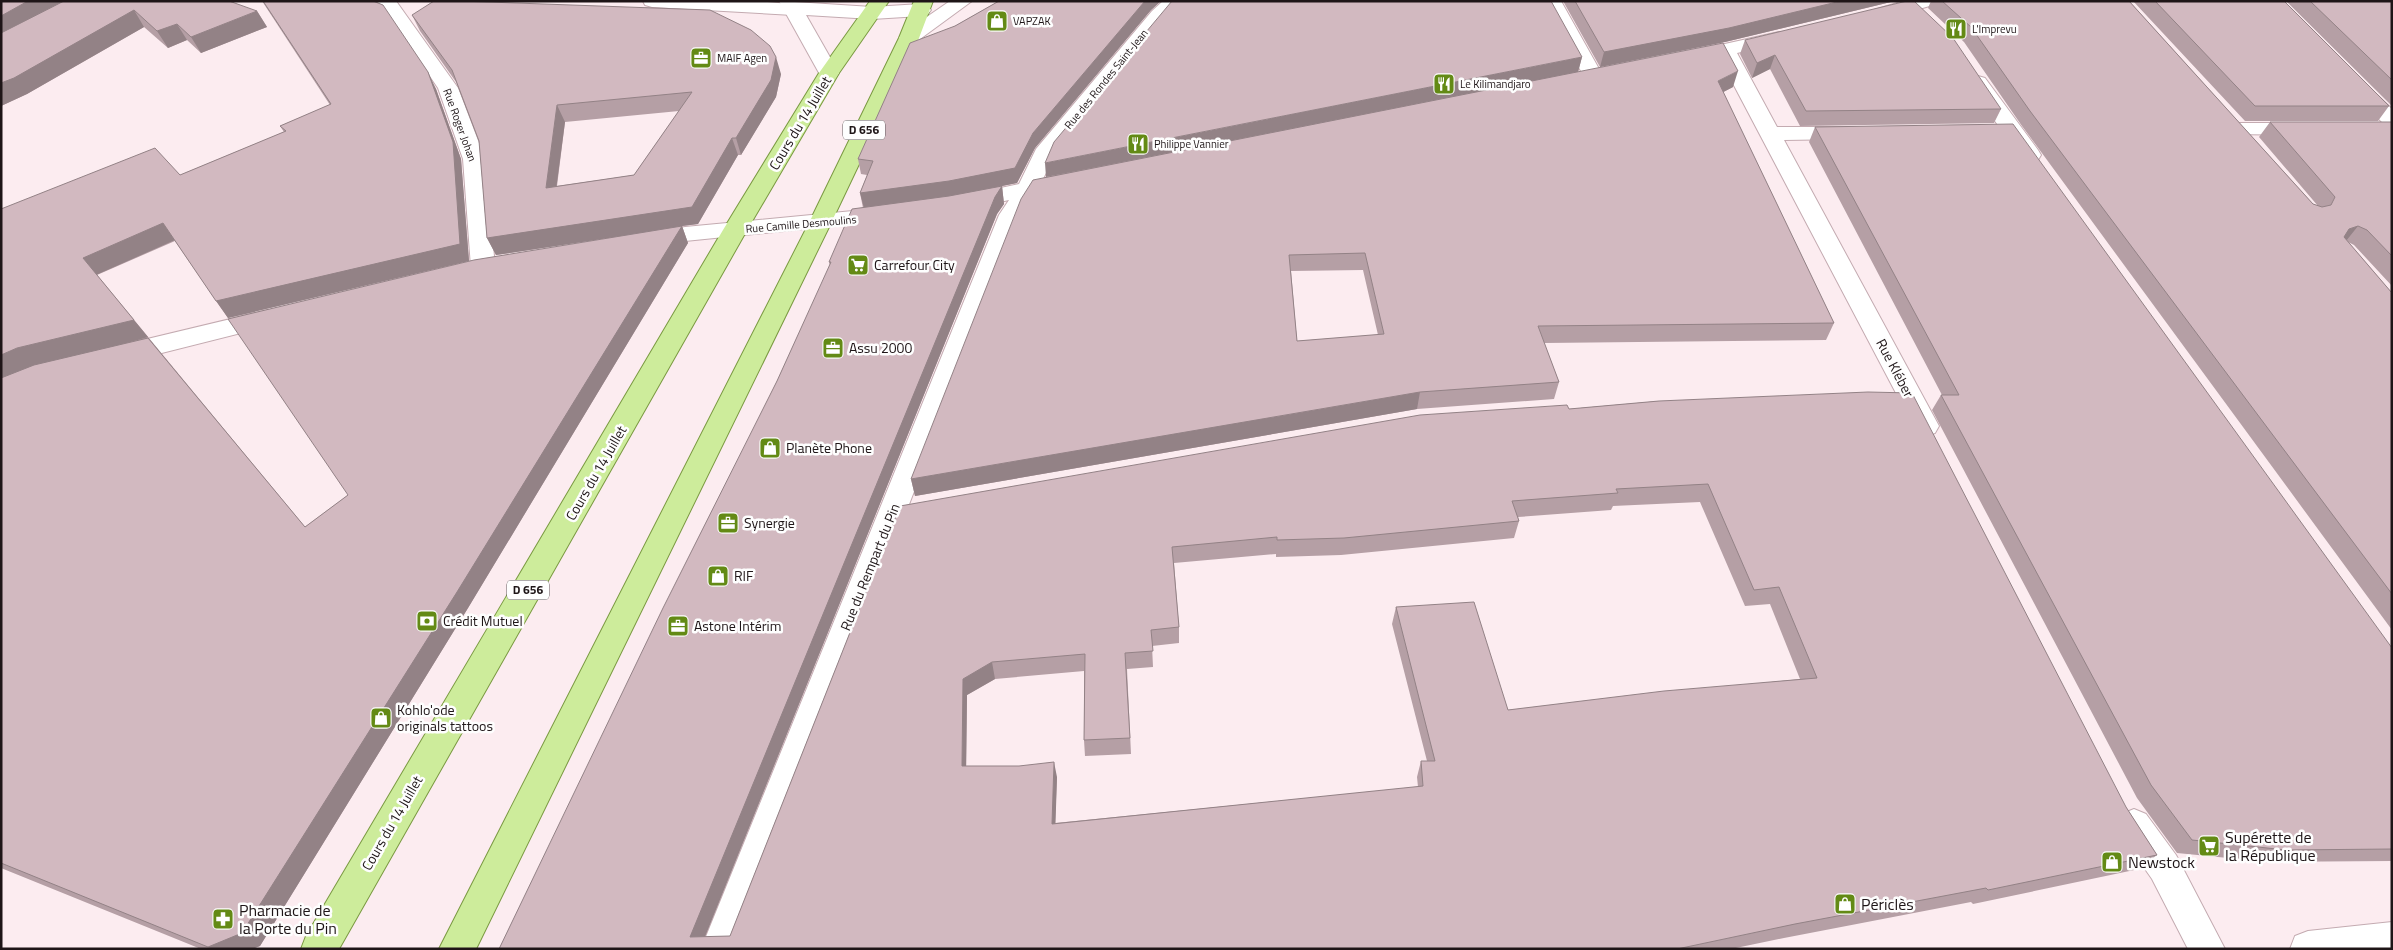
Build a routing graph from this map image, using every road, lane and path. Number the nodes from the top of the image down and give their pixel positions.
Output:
1 (386, 1) edge
2 (652, 1) edge
3 (952, 1) edge
4 (963, 1) edge
5 (1175, 1) edge
6 (1551, 1) edge
7 (791, 5) edge
8 (923, 6) edge
9 (876, 7) edge
10 (1922, 9) edge
11 (1861, 20) edge
12 (1793, 35) edge
13 (909, 38) junction
14 (1725, 50) junction
15 (1668, 61) edge
16 (1965, 63) edge
17 (2342, 72) edge
18 (829, 74) junction
19 (1592, 76) edge
20 (2385, 126) edge
21 (2325, 129) edge
22 (1867, 133) edge
23 (1770, 134) junction
24 (2256, 149) edge
25 (2042, 172) edge
26 (1087, 176) edge
27 (1028, 188) junction
28 (943, 206) edge
29 (906, 212) edge
30 (820, 223) junction
31 (735, 230) junction
32 (627, 243) edge
33 (483, 267) edge
34 (292, 313) edge
35 (100, 359) edge
36 (1938, 448) edge
37 (921, 507) edge
38 (892, 512) junction
39 (2119, 801) edge
40 (2392, 940) edge
41 (319, 949) edge
42 (457, 949) edge
43 (719, 949) edge
44 (2207, 949) edge
45 (2308, 949) edge

1 - 33 street, Rue Roger Johan
2 - 7 street
3 - 8 street
4 - 13 street
5 - 27 street, Rue des Rondes Saint-Jean
6 - 19 street
7 - 9 street
7 - 18 street
8 - 9 street
8 - 13 main road, D 656
9 - 18 main road, Cours du 14 Juillet / D 656
10 - 11 street
12 - 14 street
13 - 30 main road, D 656
14 - 15 street
14 - 23 street, Rue Kléber
16 - 25 street
17 - 20 street
18 - 31 main road, Cours du 14 Juillet / D 656
21 - 24 street
22 - 23 street
23 - 36 street, Rue Kléber
26 - 27 street
27 - 28 street
27 - 38 street, Rue du Rempart du Pin
29 - 30 street, Rue Camille Desmoulins
30 - 31 street, Rue Camille Desmoulins
30 - 42 main road, D 656
31 - 32 street, Rue Camille Desmoulins
31 - 41 main road, Cours du 14 Juillet / D 656
34 - 35 street
37 - 38 street
38 - 43 street, Rue du Rempart du Pin
39 - 44 street
40 - 45 street

